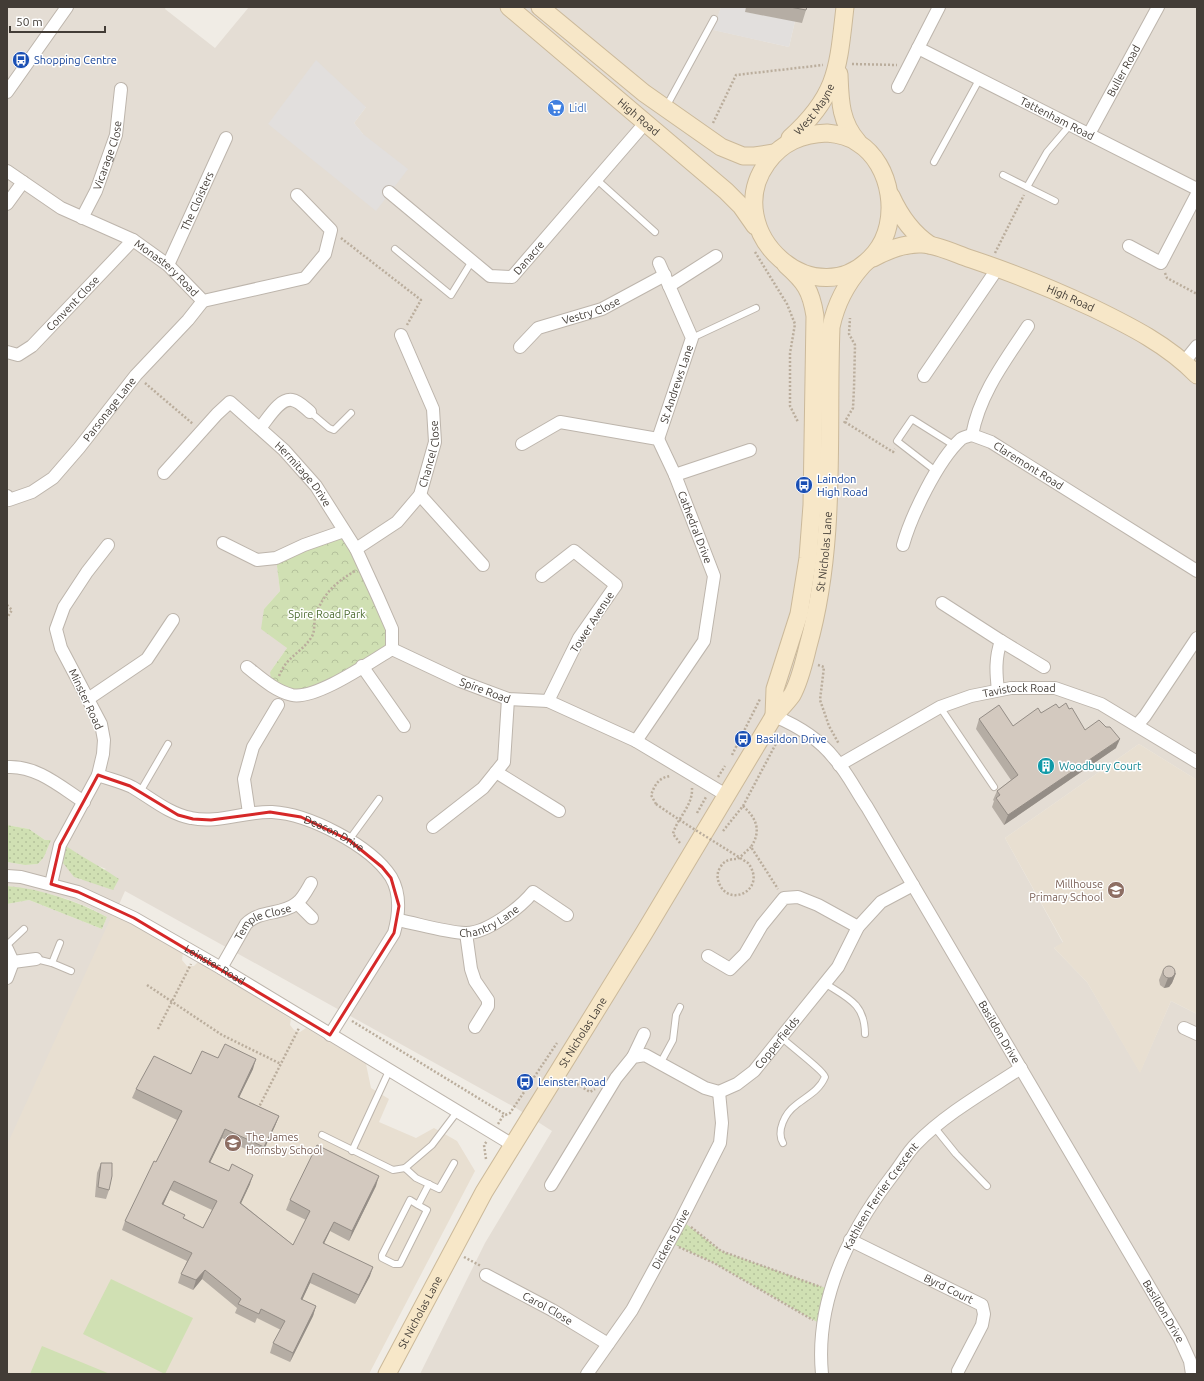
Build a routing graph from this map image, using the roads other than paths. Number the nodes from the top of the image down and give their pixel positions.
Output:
1 (67, 7) edge
2 (509, 7) edge
3 (540, 7) edge
4 (845, 7) edge
5 (939, 7) edge
6 (1158, 7) edge
7 (714, 19) dead end
8 (918, 48) junction
9 (839, 64) junction
10 (979, 80) junction
11 (898, 87) dead end
12 (121, 89) dead end
13 (7, 92) edge
14 (665, 109) junction
15 (646, 122) junction
16 (1070, 125) junction
17 (1089, 134) junction
18 (226, 138) dead end
19 (859, 143) junction
20 (777, 151) junction
21 (934, 162) dead end
22 (7, 171) edge
23 (1003, 175) dead end
24 (596, 179) junction
25 (23, 182) junction
26 (1028, 187) junction
27 (888, 189) junction
28 (1197, 189) edge
29 (389, 192) dead end
30 (1197, 194) edge
31 (297, 195) dead end
32 (1055, 201) dead end
33 (7, 204) edge
34 (82, 218) junction
35 (655, 232) dead end
36 (762, 234) junction
37 (133, 240) junction
38 (930, 245) junction
39 (1129, 246) dead end
40 (395, 249) dead end
41 (716, 256) dead end
42 (472, 261) junction
43 (659, 263) dead end
44 (865, 263) junction
45 (786, 264) junction
46 (168, 265) junction
47 (993, 266) junction
48 (667, 280) junction
49 (203, 301) junction
50 (756, 308) dead end
51 (1028, 326) dead end
52 (401, 335) road end
53 (692, 338) junction
54 (1197, 346) edge
55 (520, 347) dead end
56 (7, 352) edge
57 (1184, 362) junction
58 (1197, 375) edge
59 (924, 376) dead end
60 (310, 412) joint
61 (351, 413) dead end
62 (260, 428) junction
63 (972, 435) junction
64 (658, 439) junction
65 (522, 444) dead end
66 (956, 446) junction
67 (750, 450) dead end
68 (937, 472) junction
69 (164, 473) dead end
70 (675, 475) junction
71 (420, 495) junction
72 (8, 499) edge
73 (344, 531) junction
74 (223, 543) dead end
75 (108, 545) dead end
76 (903, 545) dead end
77 (356, 549) junction
78 (483, 565) dead end
79 (1197, 571) edge
80 (542, 576) dead end
81 (942, 604) dead end
82 (172, 620) dead end
83 (1197, 638) edge
84 (1001, 642) junction
85 (392, 649) junction
86 (362, 666) junction
87 (1044, 667) dead end
88 (247, 668) dead end
89 (998, 690) junction
90 (88, 699) junction
91 (508, 699) junction
92 (548, 701) junction
93 (278, 705) dead end
94 (940, 707) junction
95 (774, 716) junction
96 (1137, 725) junction
97 (404, 726) dead end
98 (636, 741) junction
99 (168, 744) dead end
100 (844, 762) junction
101 (1197, 762) edge
102 (7, 767) edge
103 (496, 772) junction
104 (98, 775) junction
105 (994, 787) dead end
106 (140, 792) junction
107 (726, 795) junction
108 (379, 799) dead end
109 (84, 802) junction
110 (559, 811) dead end
111 (249, 813) junction
112 (433, 826) dead end
113 (349, 840) junction
114 (7, 876) edge
115 (311, 883) dead end
116 (50, 884) junction
117 (913, 884) junction
118 (297, 903) junction
119 (567, 915) dead end
120 (312, 918) dead end
121 (398, 920) junction
122 (858, 927) junction
123 (24, 929) dead end
124 (466, 933) junction
125 (60, 943) dead end
126 (7, 945) edge
127 (7, 949) edge
128 (708, 956) dead end
129 (36, 959) joint
130 (13, 962) junction
131 (52, 963) junction
132 (221, 968) junction
133 (71, 971) dead end
134 (7, 978) edge
135 (826, 984) junction
136 (680, 1007) dead end
137 (475, 1027) dead end
138 (1184, 1028) dead end
139 (644, 1034) dead end
140 (866, 1034) dead end
141 (1197, 1034) edge
142 (330, 1035) junction
143 (781, 1037) junction
144 (633, 1057) junction
145 (661, 1062) junction
146 (1021, 1068) junction
147 (389, 1071) junction
148 (719, 1092) junction
149 (457, 1112) junction
150 (935, 1128) junction
151 (322, 1136) dead end
152 (783, 1143) dead end
153 (512, 1145) junction
154 (352, 1151) junction
155 (454, 1163) dead end
156 (405, 1168) junction
157 (429, 1184) junction
158 (551, 1186) dead end
159 (987, 1186) dead end
160 (418, 1204) junction
161 (850, 1240) junction
162 (486, 1275) road end
163 (608, 1344) junction
164 (1194, 1360) edge
165 (958, 1371) dead end
166 (592, 1372) edge
167 (387, 1374) edge
168 (822, 1374) edge
169 (1192, 1374) edge

1 - 13 street
2 - 15 main road, High Road
3 - 14 main road, High Road
4 - 9 main road, West Mayne
5 - 8 street
6 - 17 street, Buller Road
7 - 14 lane
8 - 10 street, Tattenham Road
8 - 11 street
9 - 19 main road, West Mayne
9 - 20 main road, West Mayne
10 - 16 street, Tattenham Road
10 - 21 lane
12 - 34 street, Vicarage Close
14 - 20 main road, High Road
15 - 24 street, Danacre
15 - 36 main road, High Road
16 - 17 street, Tattenham Road
16 - 26 lane
17 - 28 street, Tattenham Road
18 - 46 street, The Cloisters
19 - 20 main road
19 - 27 main road
20 - 36 main road
22 - 25 street, Monastery Road
23 - 26 lane
24 - 35 lane
24 - 42 street, Danacre
25 - 33 street
25 - 34 street, Monastery Road
26 - 32 lane
27 - 38 main road, High Road
27 - 44 main road
29 - 42 street, Danacre
30 - 39 street
31 - 49 street, Monastery Road
34 - 37 street, Monastery Road
36 - 45 main road
37 - 46 street, Monastery Road
37 - 56 street, Convent Close
38 - 44 main road, High Road
38 - 47 main road, High Road
40 - 42 lane
41 - 48 street, Vestry Close
43 - 48 street, St Andrews Lane
44 - 45 main road
44 - 95 main road, St Nicholas Lane
45 - 95 main road, St Nicholas Lane
46 - 49 street, Monastery Road
47 - 57 main road, High Road
47 - 59 street
48 - 53 street, St Andrews Lane
48 - 55 street, Vestry Close
49 - 72 street, Parsonage Lane
50 - 53 lane
51 - 63 street
52 - 71 street, Chancel Close
53 - 64 street, St Andrews Lane
54 - 57 street
57 - 58 main road, High Road
60 - 61 lane
60 - 62 street
62 - 69 street, Hermitage Drive
62 - 73 street, Hermitage Drive
63 - 66 street
63 - 79 street, Claremont Road
64 - 65 street
64 - 70 street, Cathedral Drive
66 - 68 street
66 - 68 lane
67 - 70 street
68 - 76 street
70 - 98 street, Cathedral Drive
71 - 77 street, Chancel Close
71 - 78 street
73 - 74 street
73 - 77 street, Hermitage Drive
75 - 90 street, Minster Road
77 - 85 street, Hermitage Drive
80 - 92 street, Tower Avenue
81 - 84 street
82 - 90 street
83 - 96 street
84 - 87 street
84 - 89 street
85 - 86 street
85 - 91 street, Spire Road
86 - 88 street
86 - 97 street
89 - 94 street, Tavistock Road
89 - 96 street, Tavistock Road
90 - 104 street, Minster Road
91 - 92 street, Spire Road
91 - 103 street
92 - 98 street, Spire Road
93 - 111 street
94 - 100 street, Tavistock Road
94 - 105 lane
95 - 100 street, Basildon Drive
95 - 107 main road, St Nicholas Lane
96 - 101 street, Tavistock Road
98 - 107 street, Spire Road
99 - 106 lane
100 - 117 street, Basildon Drive
102 - 109 street
103 - 110 street
103 - 112 street
104 - 106 street, Deacon Drive
104 - 109 street, Minster Road
106 - 111 street, Deacon Drive
107 - 153 main road, St Nicholas Lane
108 - 113 lane
109 - 116 street, Minster Road
111 - 113 street, Deacon Drive
113 - 121 street, Deacon Drive
114 - 116 street, Leinster Road
115 - 118 street, Temple Close
116 - 132 street, Leinster Road
117 - 122 street, Copperfields
117 - 146 street, Basildon Drive
118 - 120 street
118 - 132 street, Temple Close
119 - 124 street, Chantry Lane
121 - 124 street, Chantry Lane
121 - 142 street, Deacon Drive
122 - 128 street
122 - 135 street, Copperfields
123 - 126 lane
124 - 137 street
125 - 131 lane
127 - 130 street
129 - 130 street
129 - 131 lane
130 - 134 street
131 - 133 lane
132 - 142 street, Leinster Road
135 - 140 lane
135 - 143 street, Copperfields
136 - 145 lane
138 - 141 street
139 - 144 street
142 - 147 street, Leinster Road
143 - 148 street, Copperfields
143 - 152 lane
144 - 145 street
144 - 158 street
145 - 148 street
146 - 150 street, Kathleen Ferrier Crescent
146 - 164 street, Basildon Drive
147 - 149 street, Leinster Road
147 - 154 lane
148 - 163 street, Dickens Drive
149 - 153 street, Leinster Road
149 - 156 lane
150 - 159 lane
150 - 161 street, Kathleen Ferrier Crescent
151 - 154 lane
153 - 167 main road, St Nicholas Lane
154 - 156 lane
155 - 157 lane
156 - 157 lane
157 - 160 lane
160 - 160 lane
161 - 165 street, Byrd Court
161 - 168 street, Kathleen Ferrier Crescent
162 - 163 street, Carol Close
163 - 166 street, Dickens Drive
164 - 169 street, Basildon Drive

